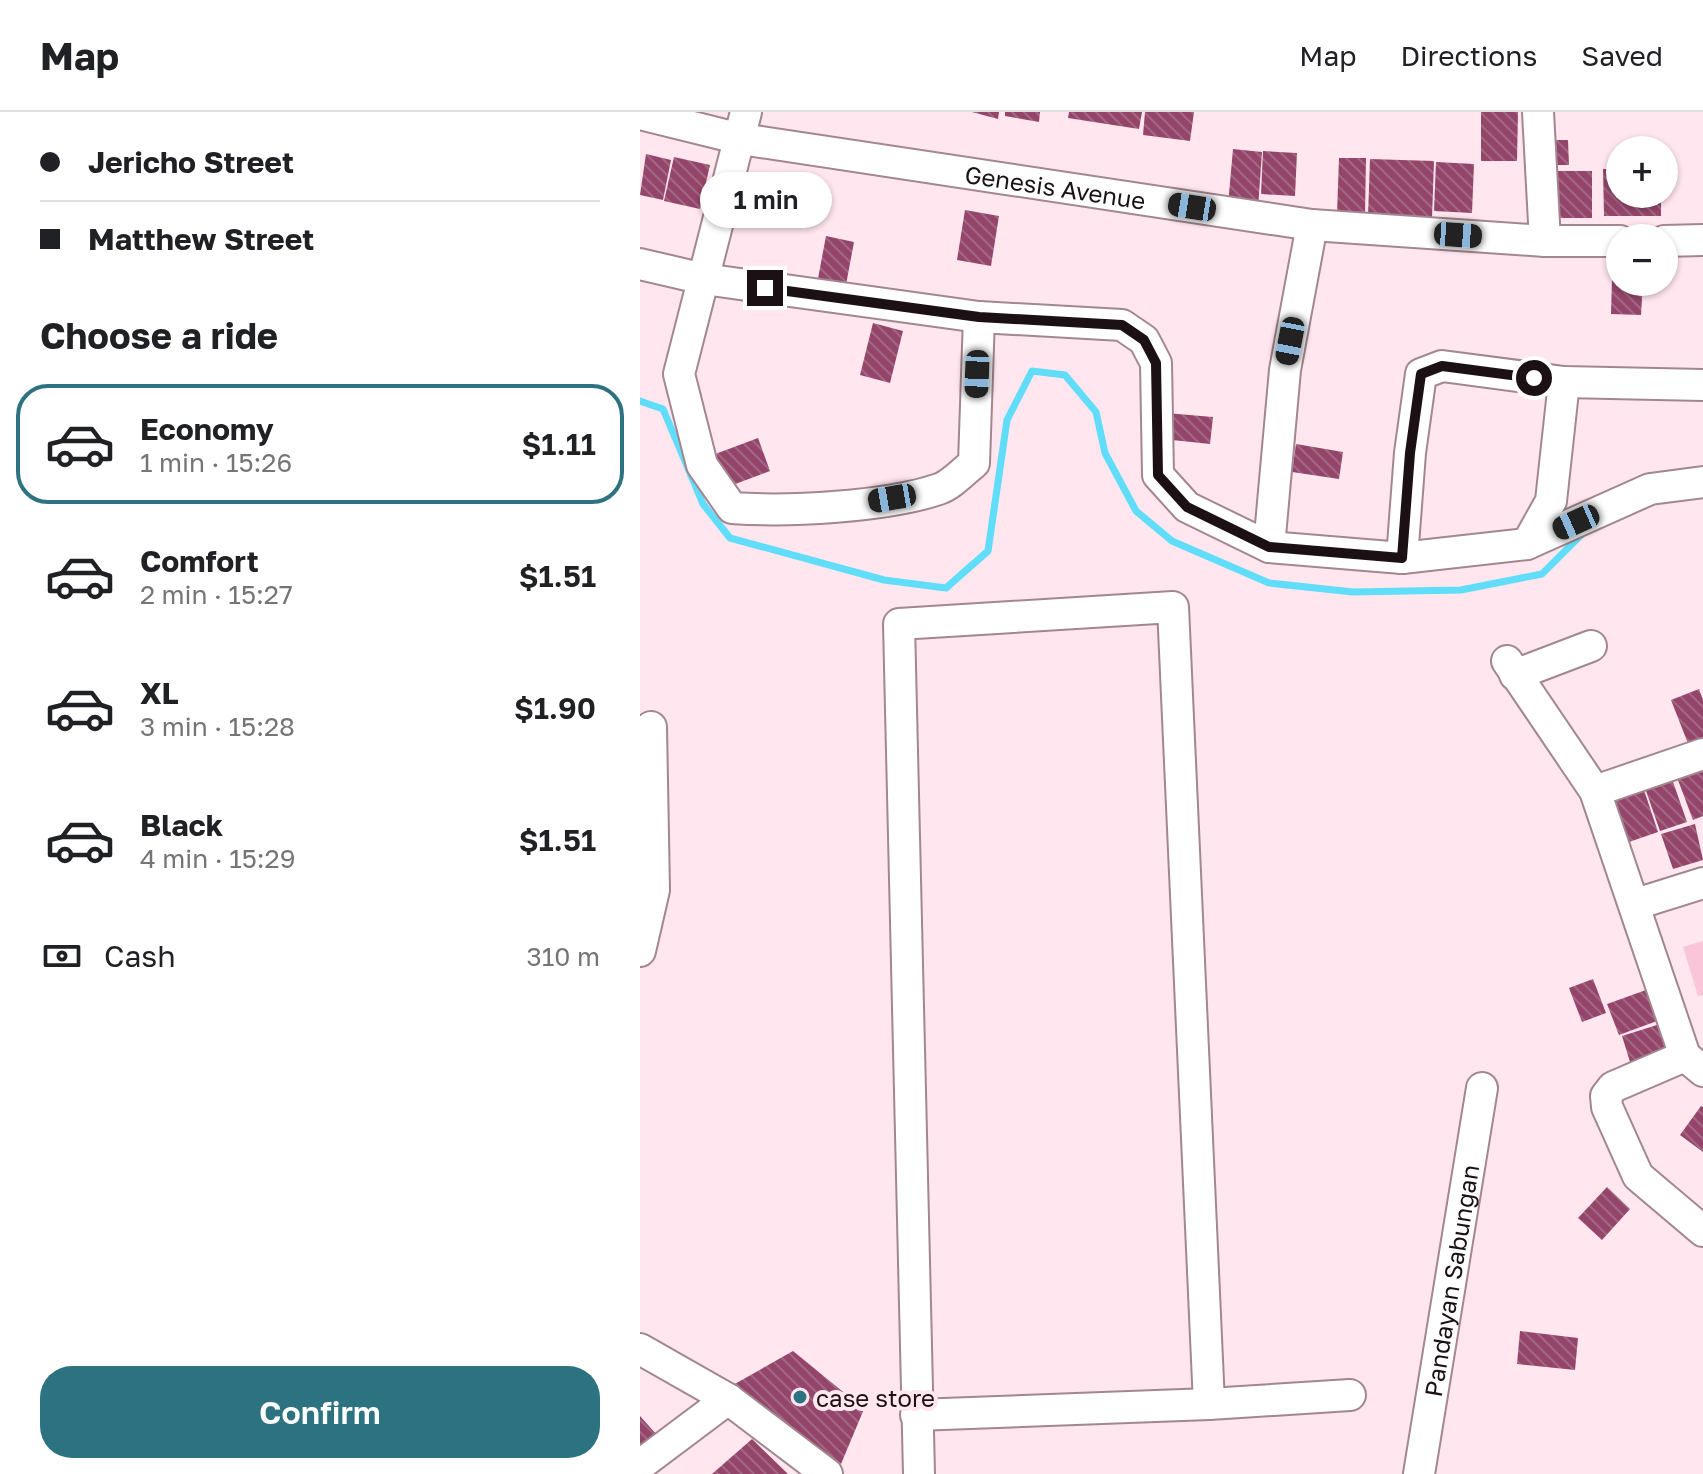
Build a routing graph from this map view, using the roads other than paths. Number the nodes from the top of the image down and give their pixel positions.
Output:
1 (1538, 112) edge
2 (640, 114) edge
3 (743, 126) edge
4 (1312, 225) junction
5 (1703, 240) edge
6 (1545, 241) junction
7 (1606, 241) edge
8 (1678, 241) edge
9 (640, 264) edge
10 (704, 279) junction
11 (979, 317) junction
12 (1564, 382) junction
13 (1703, 385) edge
14 (1703, 482) edge
15 (1527, 544) junction
16 (1269, 547) junction
17 (1402, 558) junction
18 (1591, 646) dead end
19 (651, 727) dead end
20 (1703, 754) edge
21 (1595, 791) junction
22 (1703, 883) edge
23 (1636, 904) junction
24 (640, 951) edge
25 (1694, 1063) edge
26 (1482, 1088) dead end
27 (1703, 1231) edge
28 (640, 1349) edge
29 (1350, 1395) dead end
30 (728, 1399) junction
31 (1209, 1404) junction
32 (916, 1415) junction
33 (640, 1465) edge
34 (827, 1474) edge
35 (919, 1474) edge
36 (1419, 1474) edge

1 - 6 street
2 - 3 street, Genesis Avenue
3 - 4 street, Genesis Avenue
3 - 10 street
4 - 6 street, Genesis Avenue
4 - 16 street
5 - 8 street
6 - 7 street, Genesis Avenue
9 - 10 street
10 - 11 street
10 - 11 street
11 - 16 street
12 - 13 street
12 - 15 street
12 - 17 street
14 - 15 street
15 - 17 street
16 - 17 street
18 - 21 street
19 - 24 street
20 - 21 street
21 - 23 street
22 - 23 street
23 - 25 street
25 - 27 street
26 - 36 street, Pandayan Sabungan
28 - 30 street
29 - 31 street
30 - 33 street
30 - 34 street
31 - 32 street
31 - 32 street
32 - 35 street

